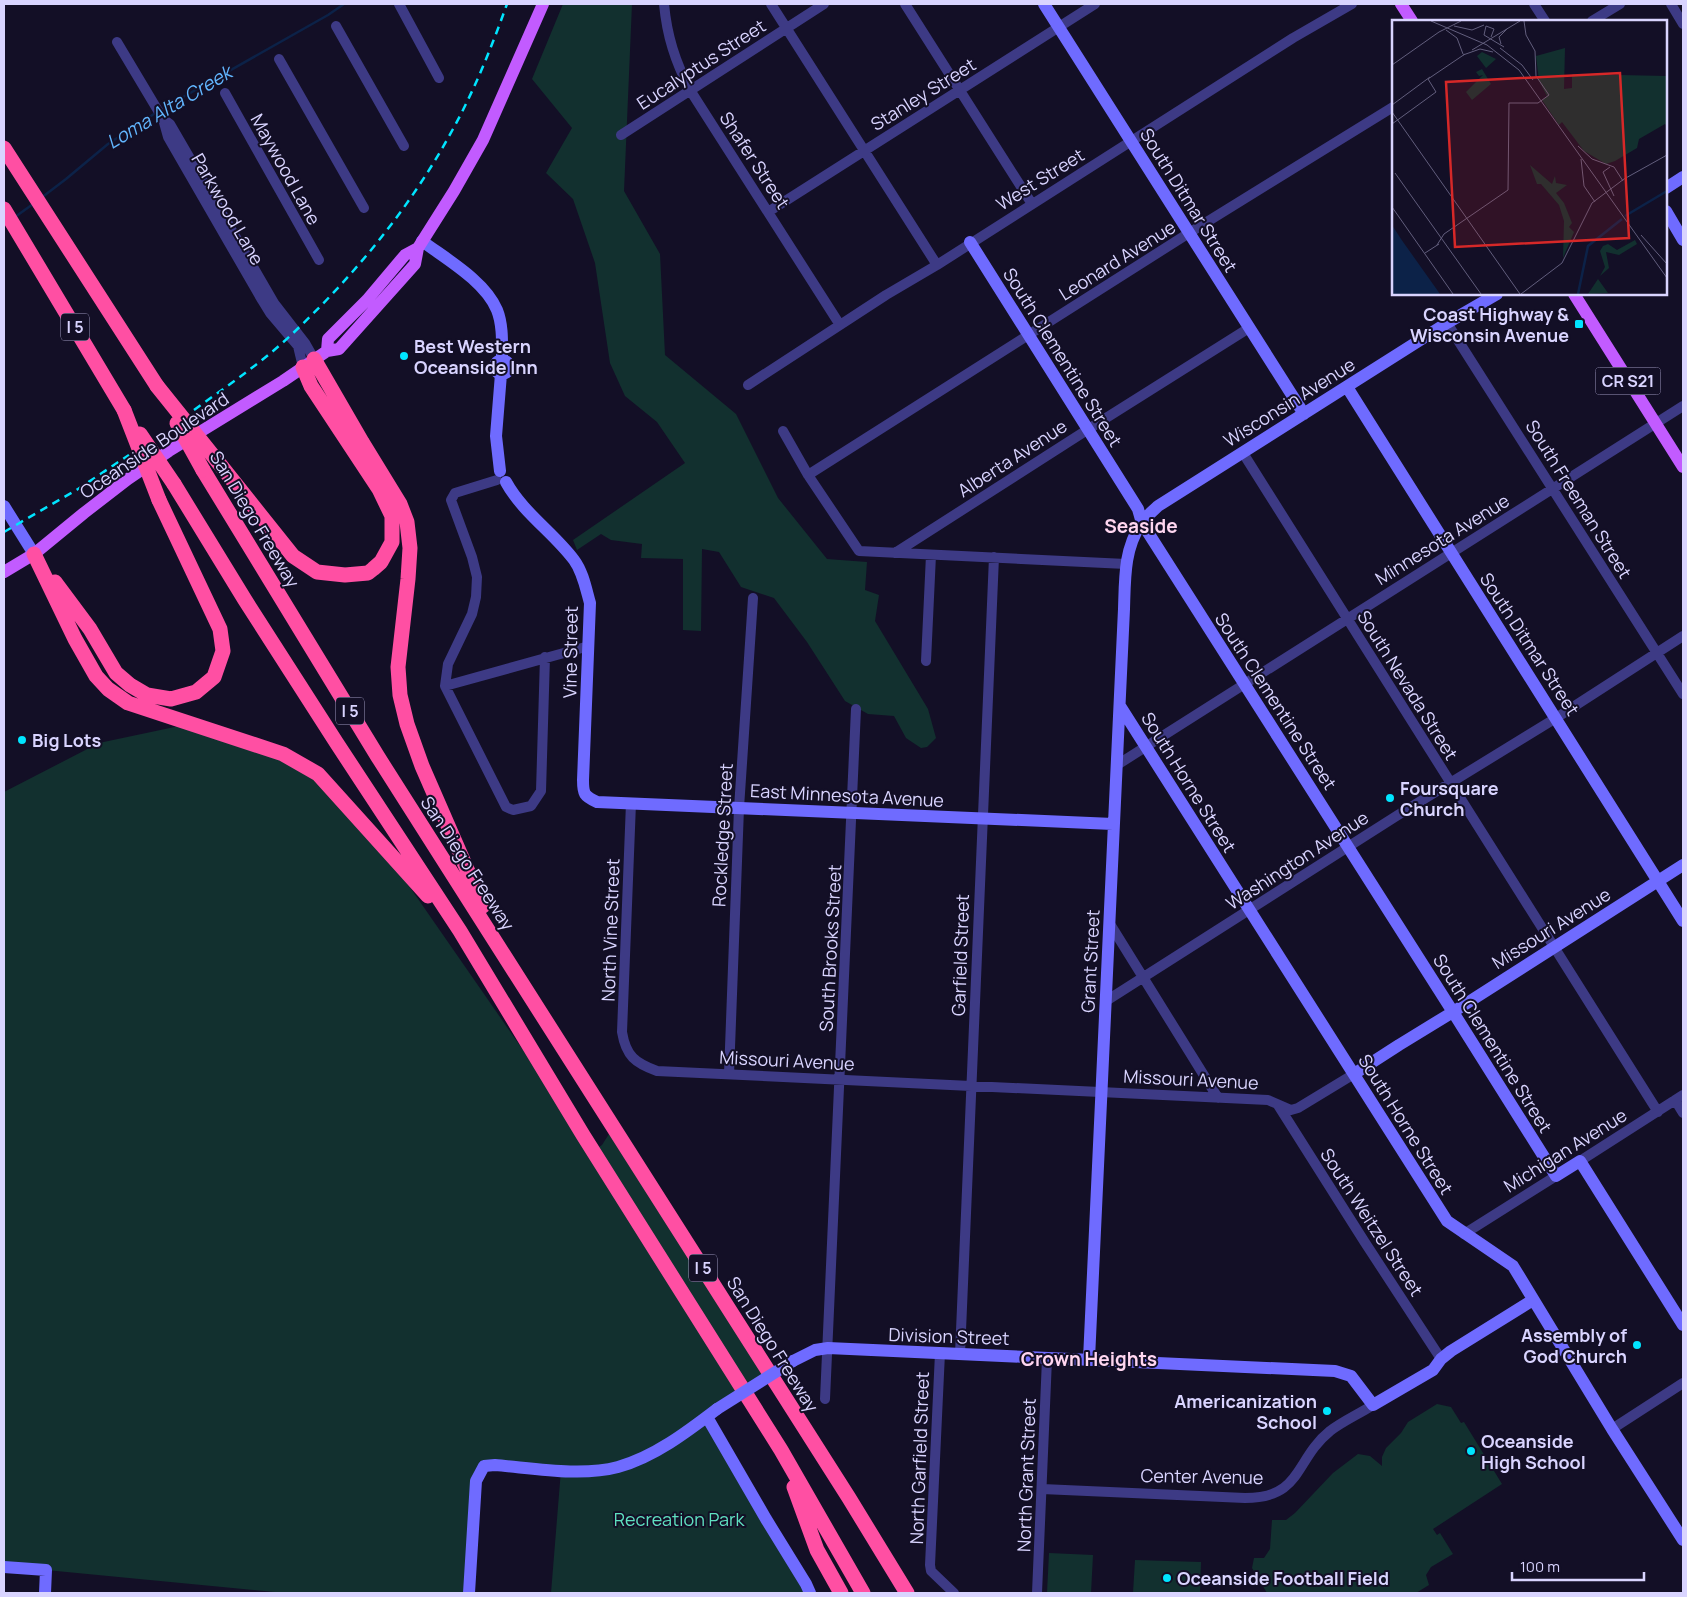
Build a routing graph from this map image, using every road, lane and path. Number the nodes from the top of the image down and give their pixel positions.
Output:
1 (399, 4) edge
2 (543, 4) edge
3 (664, 4) edge
4 (771, 4) edge
5 (824, 4) edge
6 (905, 4) edge
7 (1044, 4) edge
8 (1095, 4) edge
9 (1352, 4) edge
10 (1401, 4) edge
11 (1534, 4) edge
12 (1620, 4) edge
13 (1671, 4) edge
14 (1411, 20) edge
15 (1544, 20) edge
16 (1594, 20) edge
17 (1683, 24) edge
18 (336, 26) dead end
19 (1058, 26) junction
20 (786, 28) junction
21 (117, 42) dead end
22 (279, 59) dead end
23 (439, 78) dead end
24 (960, 89) junction
25 (690, 90) junction
26 (225, 93) dead end
27 (1392, 108) edge
28 (620, 135) dead end
29 (1131, 141) junction
30 (404, 146) dead end
31 (4, 148) edge
32 (863, 150) junction
33 (1683, 177) edge
34 (1667, 187) edge
35 (1032, 204) junction
36 (364, 208) dead end
37 (4, 209) edge
38 (768, 212) junction
39 (1667, 213) edge
40 (1189, 233) junction
41 (1683, 240) edge
42 (970, 242) junction
43 (420, 245) junction
44 (318, 260) dead end
45 (937, 264) junction
46 (1495, 295) edge
47 (1575, 295) edge
48 (1447, 323) junction
49 (840, 326) junction
50 (1249, 328) junction
51 (1029, 335) junction
52 (315, 359) junction
53 (748, 385) dead end
54 (158, 386) junction
55 (1347, 387) junction
56 (1683, 406) edge
57 (124, 410) junction
58 (1304, 414) junction
59 (1655, 423) junction
60 (1087, 430) junction
61 (783, 431) dead end
62 (1243, 452) junction
63 (1683, 467) edge
64 (808, 475) junction
65 (501, 478) junction
66 (1553, 488) junction
67 (4, 506) edge
68 (1142, 523) junction
69 (1451, 552) junction
70 (895, 553) junction
71 (34, 554) junction
72 (931, 555) junction
73 (994, 557) junction
74 (1126, 564) junction
75 (4, 572) edge
76 (752, 598) dead end
77 (1347, 619) junction
78 (1683, 636) edge
79 (589, 646) junction
80 (1657, 653) junction
81 (545, 657) junction
82 (926, 661) dead end
83 (1244, 684) junction
84 (445, 686) junction
85 (1683, 694) edge
86 (1120, 706) junction
87 (856, 709) dead end
88 (1556, 718) junction
89 (1145, 747) junction
90 (1116, 765) junction
91 (1450, 782) junction
92 (583, 792) joint
93 (631, 803) junction
94 (739, 808) junction
95 (852, 813) junction
96 (982, 818) junction
97 (1113, 824) junction
98 (1348, 847) junction
99 (1683, 865) edge
100 (1658, 881) junction
101 (1249, 910) junction
102 (1683, 921) edge
103 (1110, 924) junction
104 (460, 931) junction
105 (1554, 947) junction
106 (501, 949) junction
107 (1143, 977) junction
108 (1106, 1001) junction
109 (1453, 1012) junction
110 (630, 1056) joint
111 (729, 1074) junction
112 (1354, 1074) junction
113 (840, 1080) junction
114 (971, 1086) junction
115 (1101, 1092) junction
116 (1218, 1098) junction
117 (1679, 1098) edge
118 (1277, 1103) junction
119 (1658, 1112) junction
120 (1683, 1113) edge
121 (1580, 1161) junction
122 (1556, 1176) junction
123 (1464, 1234) junction
124 (1532, 1300) junction
125 (1683, 1325) edge
126 (828, 1348) junction
127 (940, 1353) junction
128 (960, 1354) junction
129 (1047, 1358) junction
130 (1089, 1359) junction
131 (1441, 1359) junction
132 (1683, 1383) edge
133 (825, 1399) dead end
134 (1373, 1405) junction
135 (707, 1417) junction
136 (1612, 1429) junction
137 (781, 1450) junction
138 (1042, 1489) junction
139 (1683, 1540) edge
140 (4, 1567) edge
141 (45, 1593) edge
142 (469, 1593) edge
143 (810, 1593) edge
144 (841, 1593) edge
145 (863, 1593) edge
146 (907, 1593) edge
147 (954, 1593) edge
148 (1037, 1593) edge

1 - 23 street
2 - 43 main road
3 - 25 street, Shafer Street
4 - 20 street
5 - 20 street, Eucalyptus Street
6 - 24 street
7 - 19 street, South Ditmar Street
8 - 19 street, Stanley Street
9 - 29 street, West Street
10 - 14 main road
11 - 15 street
12 - 16 street
13 - 17 street
18 - 30 street
19 - 24 street, Stanley Street
19 - 29 street, South Ditmar Street
20 - 25 street, Eucalyptus Street
20 - 32 street
21 - 52 street, Parkwood Lane
22 - 36 street
24 - 32 street, Stanley Street
24 - 35 street
25 - 28 street, Eucalyptus Street
25 - 38 street, Shafer Street
26 - 44 street, Maywood Lane
27 - 40 street, Leonard Avenue
29 - 35 street, West Street
29 - 40 street, South Ditmar Street
31 - 54 highway, San Diego Freeway / I 5
32 - 38 street, Stanley Street
32 - 45 street
33 - 34 street
35 - 42 street, West Street
37 - 57 highway, I 5
38 - 49 street, Shafer Street
39 - 41 street
40 - 50 street, South Ditmar Street
40 - 51 street, Leonard Avenue
42 - 45 street, West Street
42 - 51 street, South Clementine Street
43 - 52 main road
43 - 65 street, Vine Street
45 - 49 street, West Street
46 - 48 street, Wisconsin Avenue
47 - 59 main road, CR S21
48 - 55 street, Wisconsin Avenue
48 - 66 street, South Freeman Street
49 - 53 street, West Street
50 - 58 street, South Ditmar Street
50 - 60 street, Alberta Avenue
51 - 60 street, South Clementine Street
51 - 64 street, Leonard Avenue
52 - 54 highway, bridge
52 - 71 main road, Oceanside Boulevard
52 - 106 highway
54 - 106 highway, San Diego Freeway / I 5, bridge
55 - 58 street, Wisconsin Avenue
55 - 69 street, South Ditmar Street
56 - 59 street, Minnesota Avenue
57 - 71 highway, bridge
57 - 104 highway, I 5, bridge
58 - 62 street, Wisconsin Avenue
59 - 63 main road, CR S21
59 - 66 street, Minnesota Avenue
60 - 68 street, South Clementine Street
60 - 70 street, Alberta Avenue
61 - 64 street
62 - 68 street, Wisconsin Avenue
62 - 77 street, South Nevada Street
64 - 70 street
65 - 79 street, Vine Street
65 - 84 street
66 - 69 street, Minnesota Avenue
66 - 80 street, South Freeman Street
67 - 71 street
68 - 74 street, Wisconsin Avenue
68 - 83 street, South Clementine Street
69 - 77 street, Minnesota Avenue
69 - 88 street, South Ditmar Street
70 - 72 street
71 - 75 main road, Oceanside Boulevard
71 - 104 highway
72 - 73 street
72 - 82 street
73 - 74 street
73 - 96 street, Garfield Street
74 - 86 street, Grant Street
76 - 94 street, Rockledge Street
77 - 83 street, Minnesota Avenue
77 - 91 street, South Nevada Street
78 - 80 street, Washington Avenue
79 - 81 street
79 - 92 street, Vine Street
80 - 85 street, South Freeman Street
80 - 88 street, Washington Avenue
81 - 84 street
81 - 84 street
83 - 89 street, Minnesota Avenue
83 - 98 street, South Clementine Street
86 - 89 street, South Horne Street
86 - 90 street, Grant Street
87 - 95 street, South Brooks Street
88 - 91 street, Washington Avenue
88 - 100 street, South Ditmar Street
89 - 90 street, Minnesota Avenue
89 - 101 street, South Horne Street
90 - 97 street, Grant Street
91 - 98 street, Washington Avenue
91 - 105 street, South Nevada Street
92 - 93 street, East Minnesota Avenue
93 - 94 street, East Minnesota Avenue
93 - 110 street, North Vine Street
94 - 95 street, East Minnesota Avenue
94 - 111 street, Rockledge Street
95 - 96 street, East Minnesota Avenue
95 - 113 street, South Brooks Street
96 - 97 street, East Minnesota Avenue
96 - 114 street, Garfield Street
97 - 103 street, Grant Street
98 - 101 street, Washington Avenue
98 - 109 street, South Clementine Street
99 - 100 street, Missouri Avenue
100 - 102 street, South Ditmar Street
100 - 105 street, Missouri Avenue
101 - 107 street, Washington Avenue
101 - 112 street, South Horne Street
103 - 107 street
103 - 108 street, Grant Street
104 - 137 highway, I 5
105 - 109 street, Missouri Avenue
105 - 119 street, South Nevada Street
106 - 146 highway, San Diego Freeway / I 5
107 - 108 street, Washington Avenue
107 - 116 street
108 - 115 street, Grant Street
109 - 112 street, Missouri Avenue
109 - 122 street, South Clementine Street
110 - 111 street, Missouri Avenue
111 - 113 street, Missouri Avenue
112 - 118 street, Missouri Avenue
112 - 123 street, South Horne Street
113 - 114 street, Missouri Avenue
113 - 126 street, South Brooks Street
114 - 115 street, Missouri Avenue
114 - 128 street, Garfield Street
115 - 116 street, Missouri Avenue
115 - 130 street, Grant Street
116 - 118 street, Missouri Avenue
117 - 119 street, Michigan Avenue
117 - 120 street
118 - 131 street, South Weitzel Street
119 - 121 street, Michigan Avenue
121 - 122 street, Michigan Avenue
121 - 125 street
122 - 123 street, Michigan Avenue
123 - 124 street, South Horne Street
124 - 131 street, Center Avenue
124 - 136 street, South Horne Street
126 - 127 street, Division Street
126 - 133 street, South Brooks Street
126 - 135 street, Division Street, bridge
127 - 128 street, Division Street
127 - 147 street, North Garfield Street
128 - 129 street, Division Street
129 - 130 street, Division Street
129 - 138 street, North Grant Street
130 - 134 street, Division Street
131 - 134 street, Center Avenue
132 - 136 street
134 - 138 street, Center Avenue
135 - 142 street, Division Street
135 - 143 street
136 - 139 street, South Horne Street
137 - 144 highway
137 - 145 highway, I 5
138 - 148 street, North Grant Street
140 - 141 street

